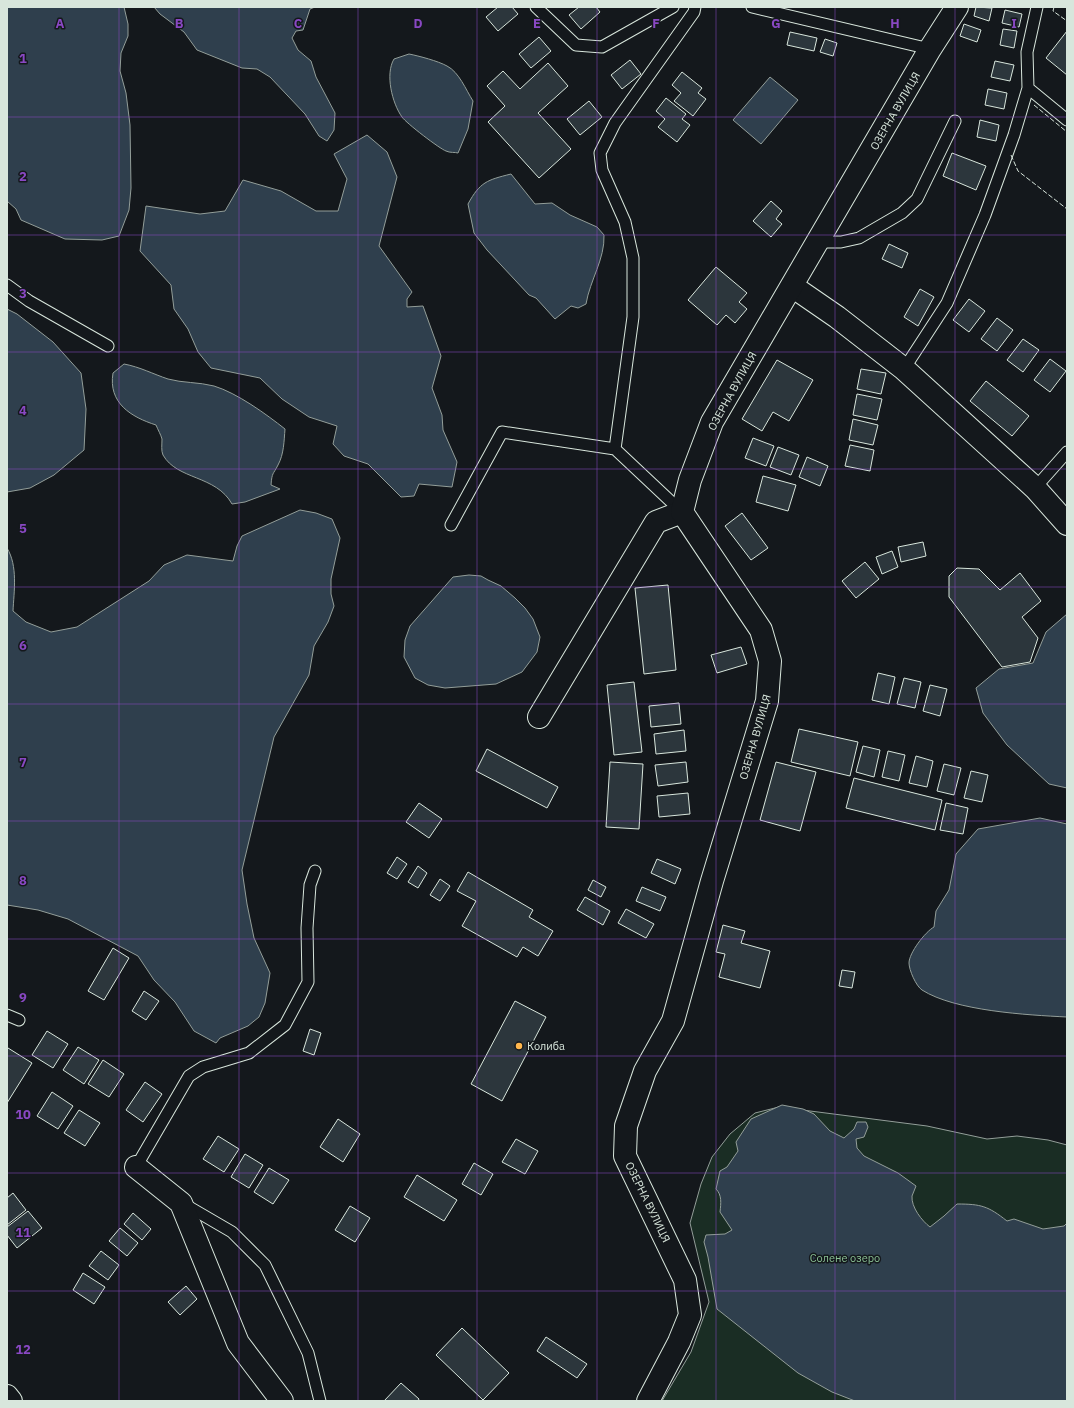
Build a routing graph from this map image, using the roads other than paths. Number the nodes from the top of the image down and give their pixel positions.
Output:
1 (536, 7) edge
2 (673, 7) edge
3 (695, 7) edge
4 (752, 7) edge
5 (957, 7) edge
6 (1037, 7) edge
7 (930, 49) junction
8 (1028, 88) junction
9 (1067, 120) edge
10 (955, 121) dead end
11 (818, 242) junction
12 (7, 285) edge
13 (792, 286) junction
14 (108, 346) dead end
15 (904, 370) junction
16 (615, 448) junction
17 (1067, 452) edge
18 (1035, 488) junction
19 (682, 512) junction
20 (1067, 524) edge
21 (451, 525) dead end
22 (539, 716) dead end
23 (315, 871) dead end
24 (7, 1015) edge
25 (19, 1020) dead end
26 (136, 1167) joint
27 (181, 1203) junction
28 (7, 1396) edge
29 (11, 1401) edge
30 (282, 1401) edge
31 (320, 1401) edge
32 (648, 1401) edge

1 - 2 lane
3 - 16 lane
4 - 7 lane
5 - 7 street, ОЗЕРНА ВУЛИЦЯ
6 - 8 lane
7 - 11 street, ОЗЕРНА ВУЛИЦЯ
8 - 9 lane
8 - 15 lane
10 - 11 lane
11 - 13 street, ОЗЕРНА ВУЛИЦЯ
12 - 14 lane
13 - 15 street
13 - 19 street, ОЗЕРНА ВУЛИЦЯ
15 - 18 street
16 - 19 lane
16 - 21 lane
17 - 18 lane
18 - 20 street
19 - 22 street
19 - 32 street, ОЗЕРНА ВУЛИЦЯ
23 - 26 lane
24 - 25 lane
26 - 27 street
27 - 30 street
27 - 31 lane
28 - 29 street

